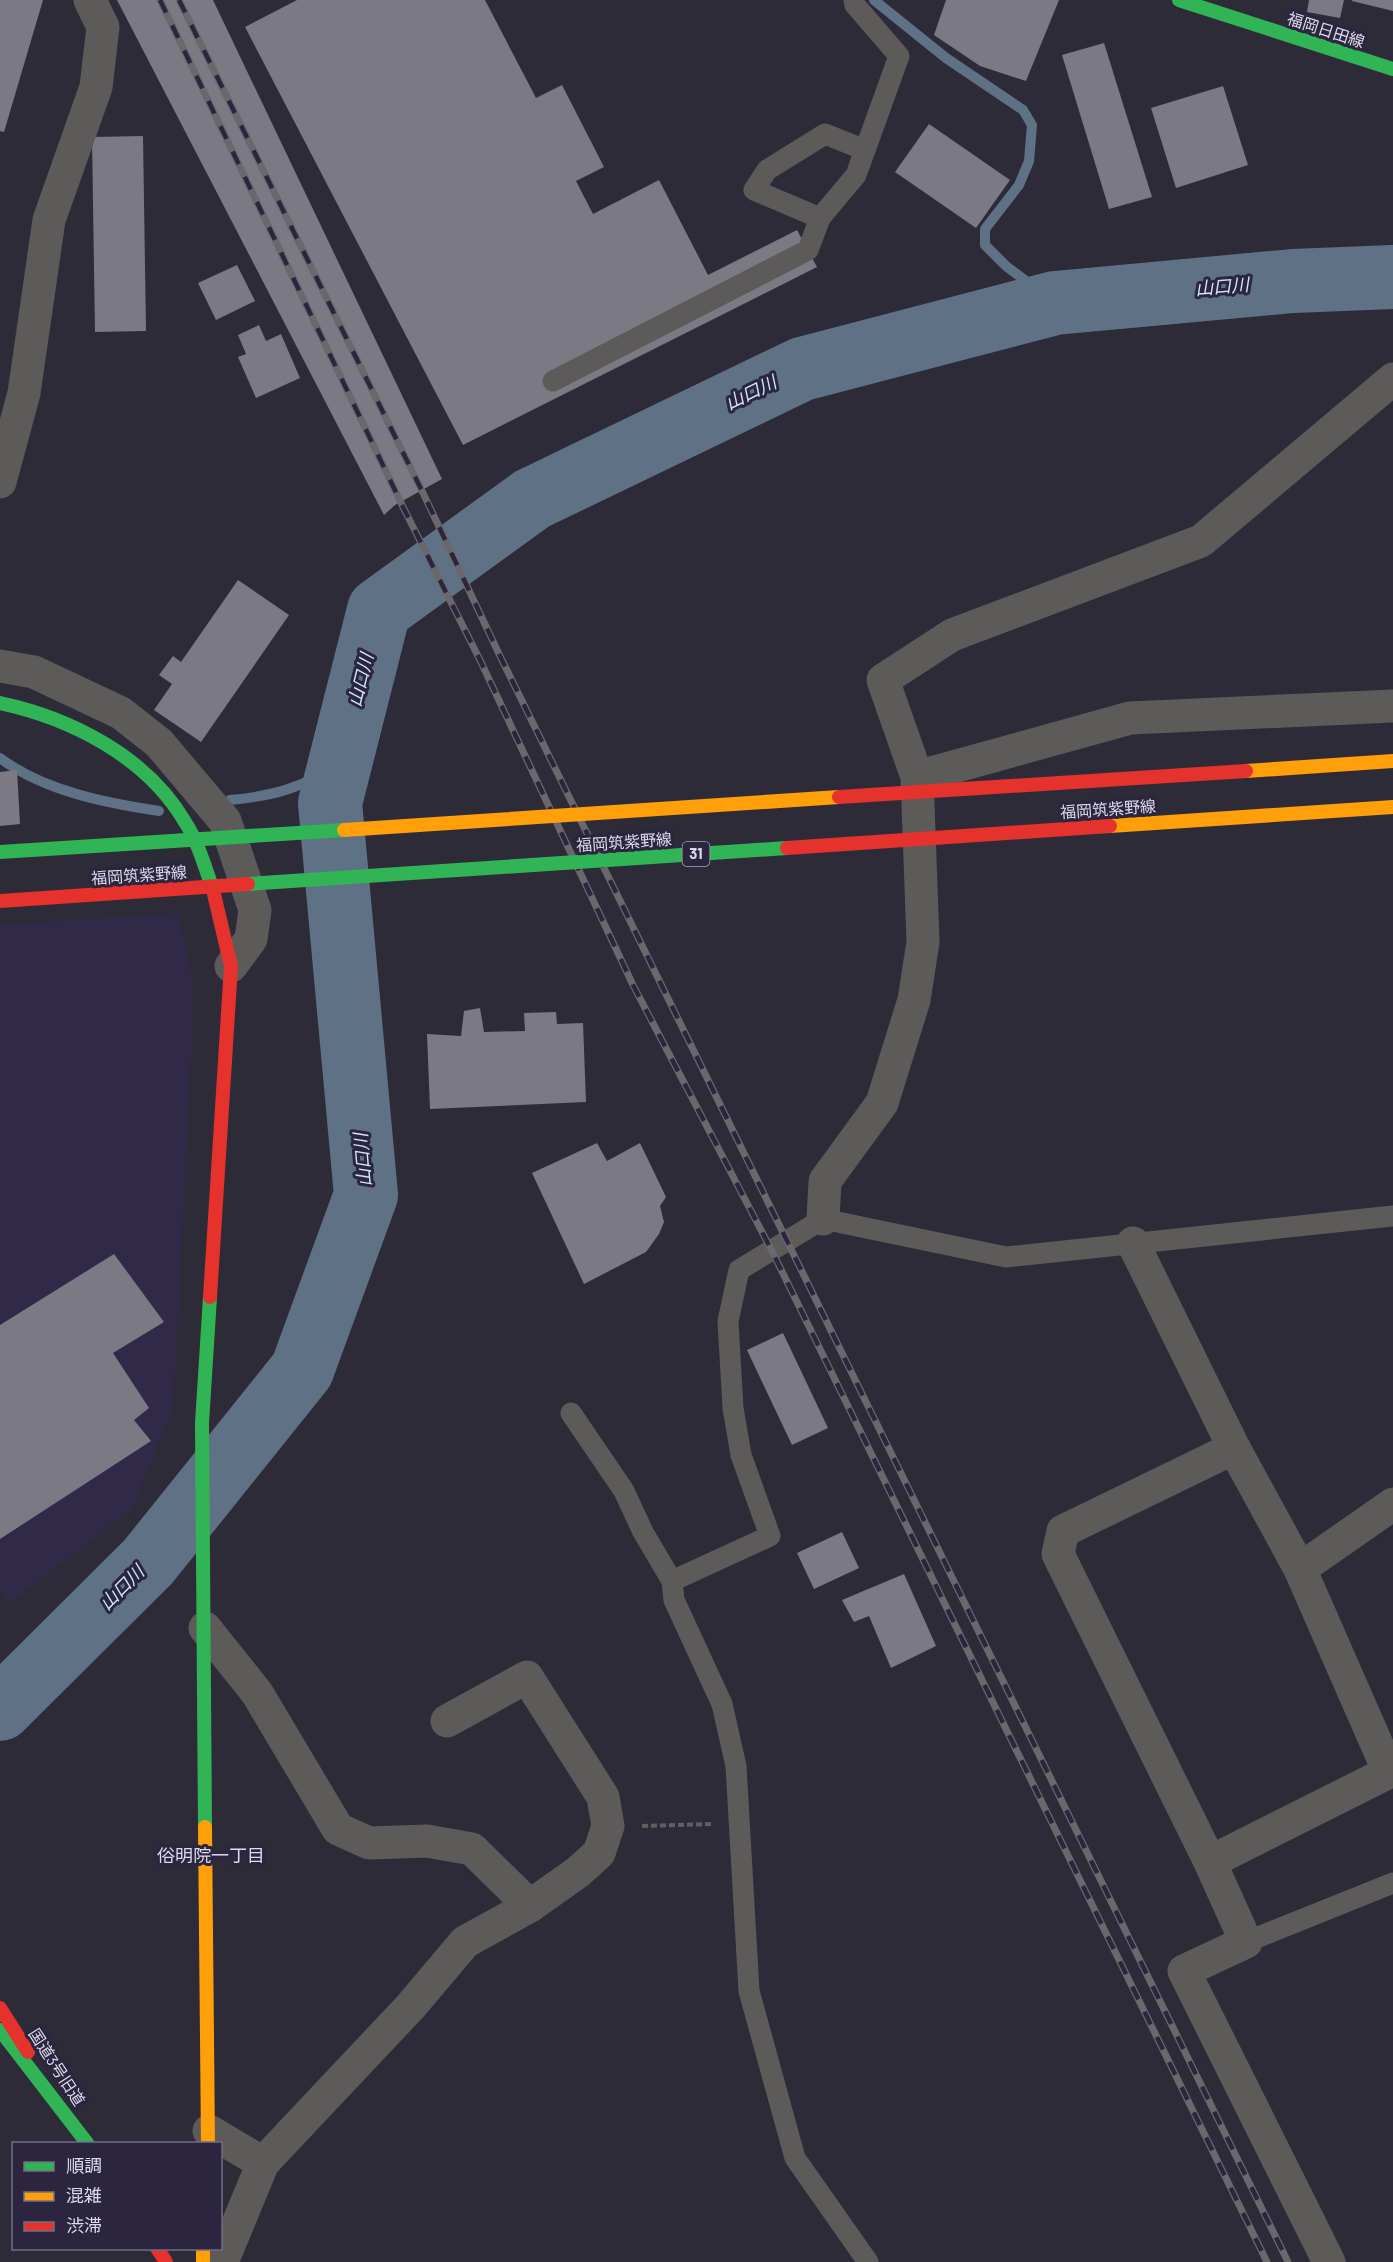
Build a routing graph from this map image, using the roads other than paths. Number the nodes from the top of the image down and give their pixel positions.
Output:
1 (90, 0) edge
2 (854, 0) edge
3 (1179, 0) edge
4 (1393, 69) edge
5 (865, 150) junction
6 (820, 218) junction
7 (1393, 379) edge
8 (553, 381) dead end
9 (0, 482) edge
10 (0, 666) edge
11 (0, 703) edge
12 (1393, 706) edge
13 (1393, 761) edge
14 (916, 777) junction
15 (1393, 807) edge
16 (0, 852) edge
17 (0, 901) edge
18 (231, 966) junction
19 (1393, 1216) edge
20 (823, 1219) junction
21 (1133, 1243) junction
22 (571, 1413) dead end
23 (1234, 1448) junction
24 (1393, 1504) edge
25 (1300, 1569) junction
26 (672, 1581) junction
27 (205, 1616) junction
28 (447, 1721) dead end
29 (1210, 1862) junction
30 (1393, 1883) edge
31 (530, 1906) junction
32 (1246, 1942) junction
33 (0, 2008) edge
34 (0, 2030) edge
35 (208, 2137) edge
36 (86, 2142) edge
37 (86, 2142) edge
38 (222, 2144) edge
39 (263, 2163) junction
40 (222, 2262) edge
41 (868, 2262) edge
42 (1329, 2262) edge

1 - 9 street
2 - 5 lane
3 - 4 main road, 福岡日田線
5 - 6 lane
5 - 6 lane
6 - 8 lane
7 - 14 street
10 - 18 street
11 - 18 main road
12 - 14 street
13 - 16 main road, 福岡筑紫野線, bridge
14 - 20 street
15 - 17 main road, 福岡筑紫野線 / 31, bridge
18 - 27 main road
19 - 21 lane
20 - 21 lane
20 - 26 lane
21 - 23 street
22 - 26 lane
23 - 25 street
23 - 29 street
24 - 25 street
25 - 29 street
26 - 41 lane
27 - 31 street
27 - 35 main road
28 - 31 street
29 - 32 street
30 - 32 lane
31 - 39 street
32 - 42 street
33 - 36 main road, 国道3号旧道
34 - 37 main road
38 - 39 street
39 - 40 street

